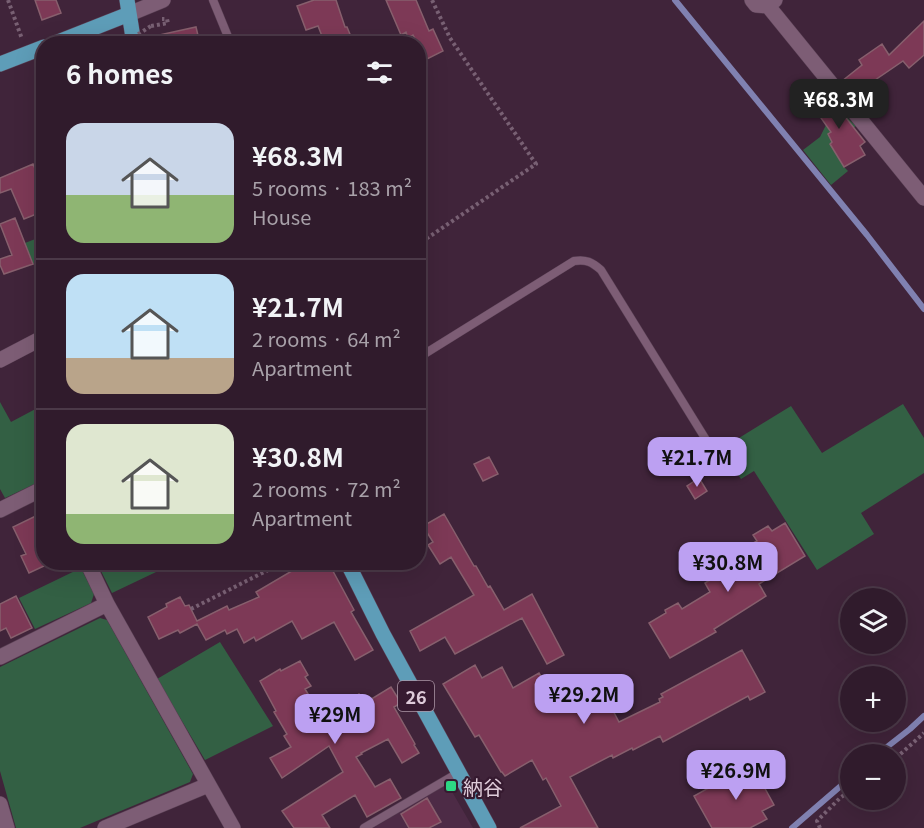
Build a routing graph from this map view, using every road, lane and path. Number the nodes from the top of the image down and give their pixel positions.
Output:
1 (8, 0) edge
2 (163, 0) edge
3 (213, 0) edge
4 (432, 0) edge
5 (752, 0) edge
6 (772, 3) edge
7 (128, 7) edge
8 (151, 26) dead end
9 (69, 36) edge
10 (133, 36) edge
11 (135, 36) edge
12 (228, 36) edge
13 (36, 50) edge
14 (27, 53) junction
15 (0, 64) edge
16 (924, 198) edge
17 (426, 239) edge
18 (36, 341) edge
19 (426, 353) edge
20 (0, 360) edge
21 (713, 452) dead end
22 (36, 492) edge
23 (0, 510) edge
24 (91, 570) edge
25 (268, 570) edge
26 (351, 570) edge
27 (107, 604) junction
28 (191, 609) dead end
29 (0, 657) edge
30 (924, 733) edge
31 (906, 749) edge
32 (458, 773) junction
33 (208, 785) junction
34 (840, 798) edge
35 (0, 804) edge
36 (7, 828) edge
37 (105, 828) edge
38 (233, 828) edge
39 (364, 828) edge
40 (489, 828) edge
41 (820, 828) edge

1 - 14 path
2 - 7 street
3 - 12 lane
4 - 17 path
5 - 6 street
6 - 16 street
7 - 9 main road
7 - 10 main road
8 - 11 path, bridge
13 - 14 main road
14 - 15 main road
18 - 20 street
19 - 21 lane
22 - 23 street
24 - 27 street
25 - 28 path
26 - 32 main road, 26
27 - 29 street
27 - 33 street
30 - 31 path
32 - 39 lane
32 - 40 main road, 26
33 - 37 street
33 - 38 street
34 - 41 path
35 - 36 street

